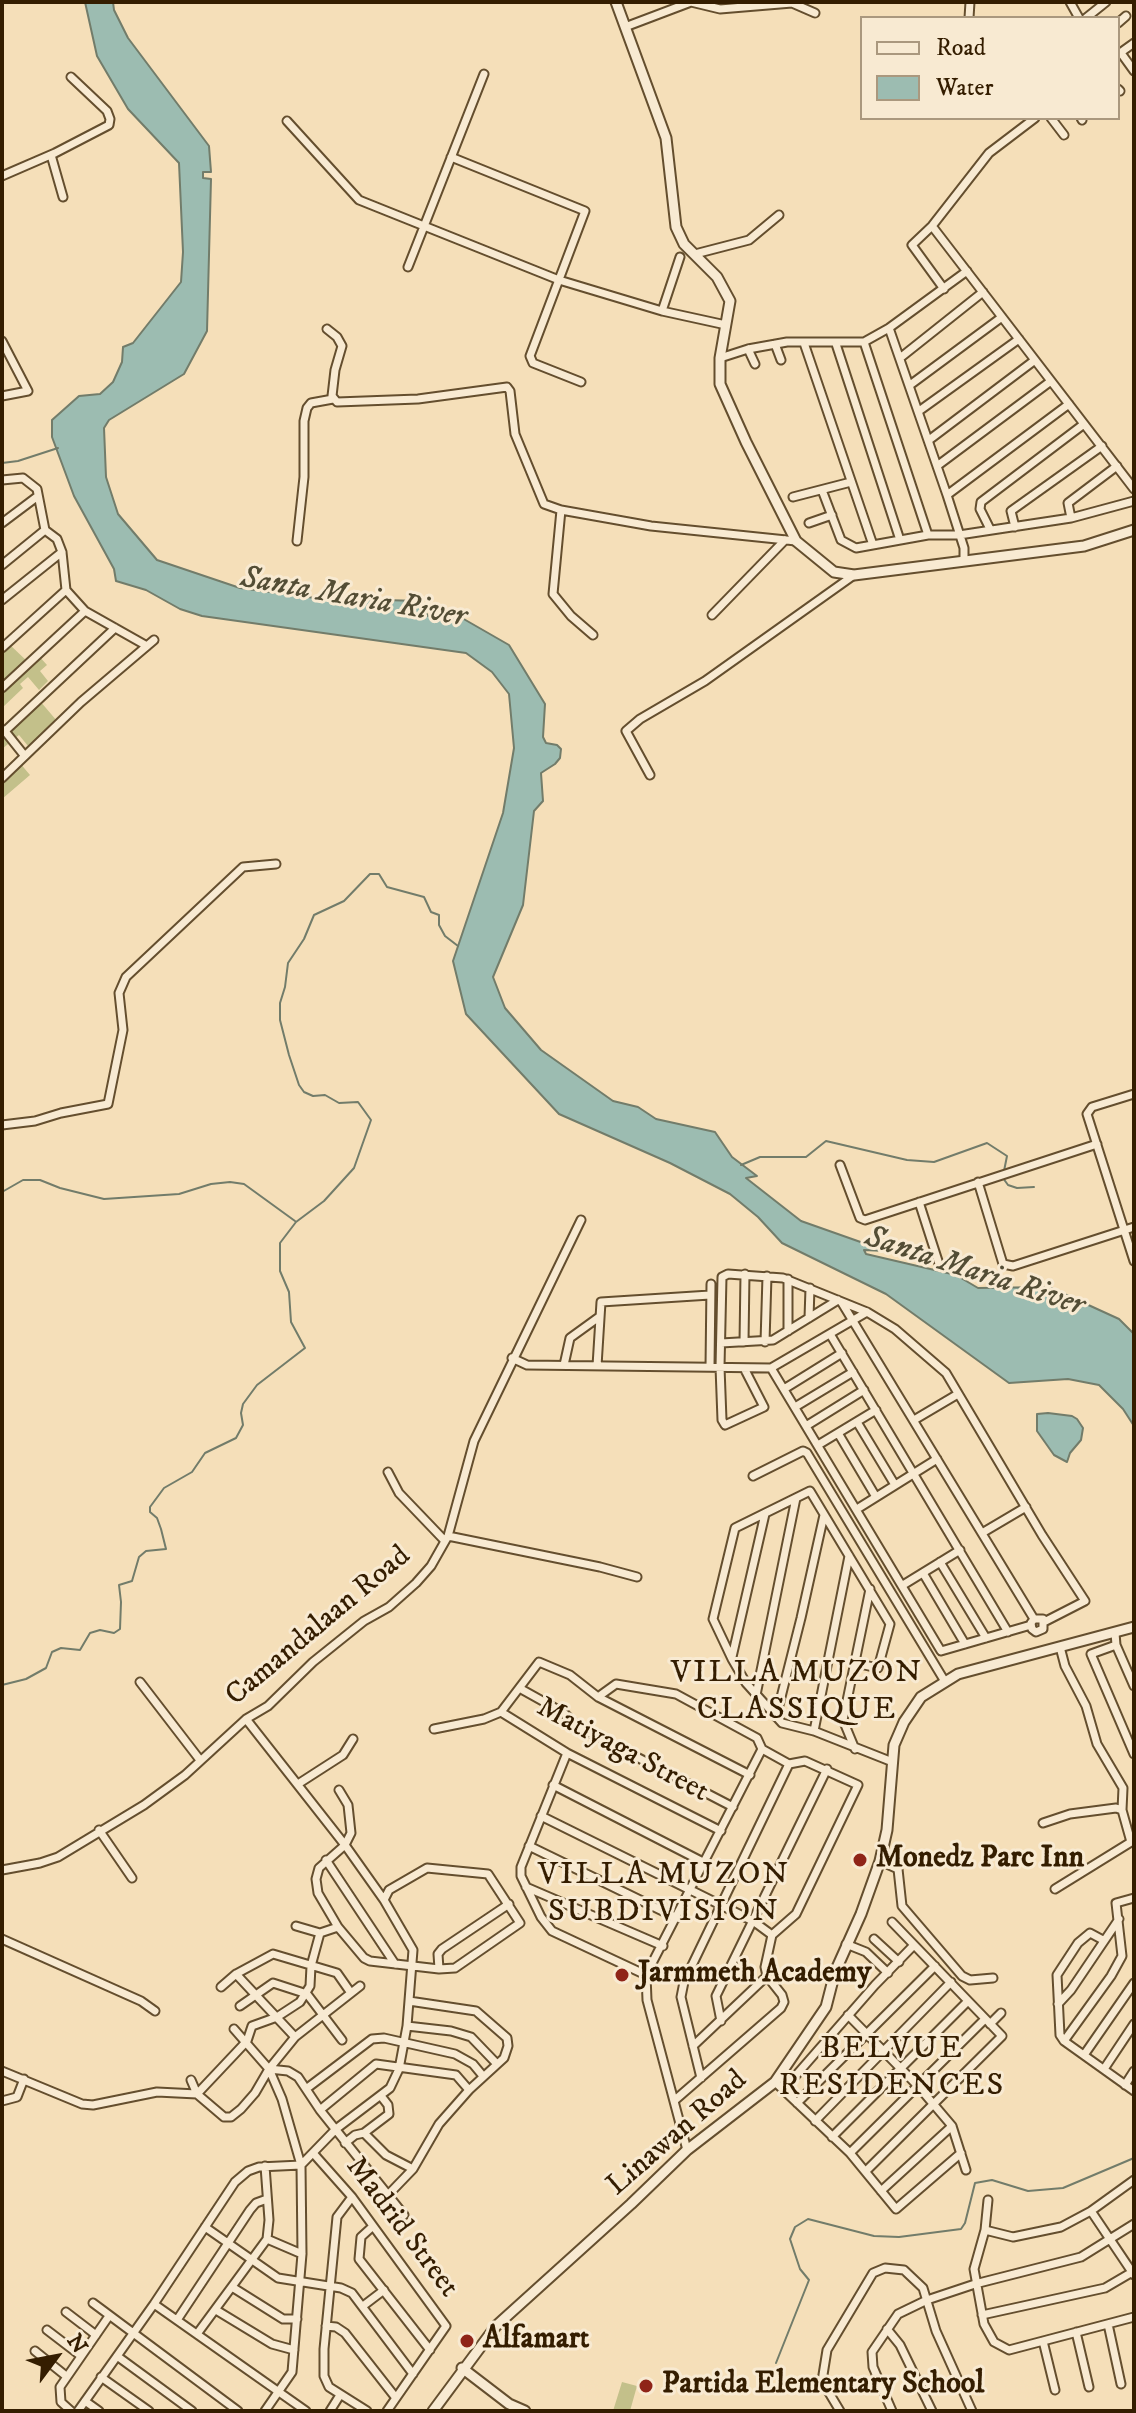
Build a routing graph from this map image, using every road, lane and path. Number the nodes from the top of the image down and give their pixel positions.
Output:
1 (616, 2) edge
2 (1106, 2) edge
3 (815, 13) dead end
4 (1088, 16) edge
5 (1126, 16) dead end
6 (1120, 21) edge
7 (625, 27) junction
8 (1120, 55) edge
9 (1134, 71) edge
10 (484, 74) dead end
11 (71, 77) dead end
12 (1032, 120) edge
13 (1053, 120) edge
14 (287, 121) dead end
15 (1064, 135) dead end
16 (51, 155) junction
17 (451, 157) junction
18 (2, 176) edge
19 (63, 197) dead end
20 (779, 215) dead end
21 (424, 226) junction
22 (932, 226) junction
23 (695, 254) junction
24 (680, 257) dead end
25 (408, 267) dead end
26 (967, 271) junction
27 (559, 280) junction
28 (944, 289) junction
29 (983, 292) junction
30 (662, 311) junction
31 (1002, 317) junction
32 (726, 325) junction
33 (889, 328) junction
34 (327, 329) dead end
35 (1019, 339) junction
36 (2, 341) edge
37 (864, 342) junction
38 (804, 343) junction
39 (775, 344) junction
40 (836, 344) junction
41 (748, 349) junction
42 (720, 358) junction
43 (900, 358) junction
44 (781, 360) dead end
45 (1035, 360) junction
46 (755, 364) dead end
47 (1051, 381) junction
48 (581, 382) dead end
49 (910, 385) junction
50 (2, 396) edge
51 (333, 399) junction
52 (1069, 404) junction
53 (919, 411) junction
54 (1084, 424) junction
55 (929, 440) junction
56 (1102, 446) junction
57 (937, 466) junction
58 (1117, 466) junction
59 (2, 480) edge
60 (851, 482) junction
61 (1134, 489) edge
62 (822, 490) junction
63 (947, 495) junction
64 (38, 496) junction
65 (793, 497) dead end
66 (1134, 501) edge
67 (561, 510) junction
68 (832, 515) junction
69 (1071, 518) junction
70 (2, 523) edge
71 (809, 523) dead end
72 (1015, 527) junction
73 (990, 529) junction
74 (45, 530) junction
75 (1134, 530) edge
76 (928, 535) junction
77 (959, 535) junction
78 (900, 540) junction
79 (297, 541) dead end
80 (790, 541) junction
81 (873, 545) junction
82 (62, 552) junction
83 (964, 561) junction
84 (2, 565) edge
85 (854, 575) junction
86 (66, 590) junction
87 (2, 600) edge
88 (85, 611) junction
89 (712, 615) dead end
90 (115, 628) junction
91 (593, 635) dead end
92 (2, 648) edge
93 (2, 688) edge
94 (3, 730) edge
95 (24, 755) junction
96 (3, 774) edge
97 (650, 775) dead end
98 (276, 864) dead end
99 (1134, 1094) edge
100 (2, 1125) edge
101 (1097, 1144) junction
102 (840, 1165) dead end
103 (978, 1182) junction
104 (919, 1202) junction
105 (581, 1220) dead end
106 (1134, 1227) edge
107 (1124, 1230) junction
108 (1134, 1261) edge
109 (939, 1264) dead end
110 (745, 1274) junction
111 (767, 1276) junction
112 (788, 1279) junction
113 (711, 1284) dead end
114 (810, 1288) junction
115 (710, 1295) junction
116 (839, 1301) junction
117 (867, 1312) junction
118 (599, 1317) junction
119 (809, 1318) junction
120 (853, 1321) junction
121 (788, 1331) junction
122 (830, 1334) junction
123 (744, 1342) junction
124 (765, 1342) junction
125 (721, 1343) junction
126 (842, 1353) junction
127 (512, 1358) junction
128 (564, 1365) junction
129 (597, 1366) junction
130 (710, 1367) junction
131 (720, 1367) junction
132 (744, 1368) junction
133 (771, 1368) junction
134 (853, 1372) junction
135 (784, 1389) junction
136 (864, 1390) junction
137 (958, 1394) junction
138 (795, 1407) junction
139 (876, 1410) junction
140 (914, 1420) junction
141 (857, 1422) junction
142 (806, 1426) junction
143 (838, 1433) junction
144 (818, 1445) junction
145 (937, 1459) junction
146 (388, 1472) dead end
147 (914, 1473) junction
148 (753, 1476) dead end
149 (895, 1485) junction
150 (876, 1497) junction
151 (796, 1498) junction
152 (1026, 1507) junction
153 (857, 1509) junction
154 (765, 1514) junction
155 (824, 1515) junction
156 (982, 1533) junction
157 (447, 1539) junction
158 (960, 1550) junction
159 (849, 1556) junction
160 (940, 1562) junction
161 (923, 1573) junction
162 (637, 1577) dead end
163 (903, 1585) junction
164 (870, 1589) junction
165 (1032, 1622) junction
166 (1044, 1622) junction
167 (1134, 1627) edge
168 (1008, 1632) junction
169 (1040, 1632) junction
170 (1115, 1633) junction
171 (986, 1638) junction
172 (965, 1644) junction
173 (1116, 1645) junction
174 (1060, 1647) junction
175 (1048, 1649) junction
176 (732, 1659) junction
177 (855, 1663) junction
178 (944, 1680) junction
179 (140, 1682) dead end
180 (1134, 1686) edge
181 (521, 1689) junction
182 (756, 1695) junction
183 (598, 1697) junction
184 (501, 1712) junction
185 (776, 1717) junction
186 (246, 1719) junction
187 (434, 1729) dead end
188 (814, 1731) junction
189 (353, 1739) dead end
190 (762, 1749) junction
191 (855, 1749) junction
192 (567, 1753) junction
193 (1134, 1754) edge
194 (200, 1760) junction
195 (890, 1761) junction
196 (789, 1764) junction
197 (827, 1769) junction
198 (750, 1775) junction
199 (298, 1784) junction
200 (553, 1785) junction
201 (339, 1790) dead end
202 (733, 1807) junction
203 (1122, 1810) junction
204 (541, 1816) junction
205 (1043, 1823) dead end
206 (99, 1830) junction
207 (721, 1831) junction
208 (345, 1845) junction
209 (529, 1846) junction
210 (326, 1860) junction
211 (880, 1861) junction
212 (705, 1863) junction
213 (2, 1870) edge
214 (132, 1878) dead end
215 (526, 1887) junction
216 (1055, 1889) dead end
217 (691, 1891) junction
218 (1134, 1898) edge
219 (384, 1900) junction
220 (509, 1904) junction
221 (721, 1906) junction
222 (677, 1918) junction
223 (1119, 1919) junction
224 (753, 1921) junction
225 (892, 1922) dead end
226 (296, 1926) dead end
227 (338, 1927) junction
228 (320, 1933) junction
229 (772, 1935) junction
230 (2, 1939) edge
231 (874, 1939) dead end
232 (1103, 1940) junction
233 (846, 1944) junction
234 (914, 1945) junction
235 (663, 1946) junction
236 (899, 1962) junction
237 (395, 1964) junction
238 (413, 1965) junction
239 (311, 1966) junction
240 (935, 1966) junction
241 (439, 1969) junction
242 (888, 1973) junction
243 (236, 1974) junction
244 (646, 1975) junction
245 (767, 1976) junction
246 (993, 1978) dead end
247 (951, 1982) junction
248 (1134, 1983) edge
249 (360, 1986) dead end
250 (221, 1987) dead end
251 (351, 1993) junction
252 (307, 1994) junction
253 (256, 1995) junction
254 (409, 2001) junction
255 (968, 2001) junction
256 (1058, 2004) junction
257 (240, 2006) dead end
258 (155, 2011) dead end
259 (324, 2013) junction
260 (1001, 2013) dead end
261 (848, 2015) junction
262 (277, 2017) junction
263 (721, 2021) junction
264 (988, 2021) junction
265 (1134, 2024) edge
266 (407, 2026) junction
267 (234, 2029) dead end
268 (867, 2033) junction
269 (295, 2037) junction
270 (342, 2040) dead end
271 (247, 2041) junction
272 (1064, 2041) junction
273 (403, 2044) junction
274 (693, 2046) junction
275 (884, 2051) junction
276 (1084, 2055) junction
277 (497, 2064) junction
278 (901, 2068) junction
279 (269, 2069) junction
280 (399, 2069) junction
281 (1104, 2069) junction
282 (2, 2071) edge
283 (1134, 2071) edge
284 (483, 2076) junction
285 (701, 2078) junction
286 (24, 2079) junction
287 (191, 2080) dead end
288 (1125, 2085) junction
289 (779, 2086) junction
290 (918, 2086) junction
291 (306, 2089) junction
292 (469, 2090) junction
293 (1134, 2091) edge
294 (197, 2094) junction
295 (381, 2096) junction
296 (675, 2100) junction
297 (2, 2101) edge
298 (797, 2103) junction
299 (934, 2104) junction
300 (320, 2110) junction
301 (815, 2121) junction
302 (952, 2126) junction
303 (336, 2129) junction
304 (364, 2133) junction
305 (832, 2137) junction
306 (345, 2143) junction
307 (687, 2150) junction
308 (313, 2153) junction
309 (850, 2153) junction
310 (961, 2153) junction
311 (301, 2165) junction
312 (265, 2166) junction
313 (413, 2169) junction
314 (867, 2170) junction
315 (966, 2170) dead end
316 (1134, 2180) edge
317 (881, 2191) junction
318 (387, 2196) junction
319 (352, 2197) junction
320 (267, 2199) junction
321 (988, 2200) dead end
322 (1091, 2211) junction
323 (404, 2215) dead end
324 (1134, 2224) edge
325 (205, 2227) junction
326 (372, 2227) junction
327 (985, 2230) junction
328 (267, 2239) junction
329 (1110, 2239) junction
330 (227, 2242) junction
331 (302, 2254) junction
332 (251, 2260) junction
333 (1134, 2273) edge
334 (300, 2282) junction
335 (975, 2284) junction
336 (330, 2286) junction
337 (232, 2287) junction
338 (384, 2290) junction
339 (927, 2300) junction
340 (93, 2303) dead end
341 (154, 2304) junction
342 (363, 2306) junction
343 (216, 2310) junction
344 (66, 2312) dead end
345 (982, 2315) junction
346 (109, 2316) junction
347 (1134, 2317) edge
348 (297, 2319) junction
349 (177, 2320) junction
350 (1108, 2324) junction
351 (326, 2326) junction
352 (887, 2329) junction
353 (47, 2330) dead end
354 (1076, 2332) junction
355 (132, 2334) junction
356 (197, 2334) junction
357 (96, 2335) junction
358 (1043, 2341) junction
359 (294, 2350) junction
360 (430, 2350) junction
361 (35, 2351) dead end
362 (81, 2356) junction
363 (117, 2356) junction
364 (462, 2368) junction
365 (413, 2374) junction
366 (66, 2376) junction
367 (101, 2377) junction
368 (1121, 2384) dead end
369 (1089, 2387) dead end
370 (1055, 2390) dead end
371 (278, 2392) junction
372 (340, 2395) junction
373 (396, 2398) junction
374 (85, 2401) junction
375 (507, 2408) edge
376 (71, 2411) edge
377 (78, 2411) edge
378 (99, 2411) edge
379 (149, 2411) edge
380 (192, 2411) edge
381 (238, 2411) edge
382 (265, 2411) edge
383 (306, 2411) edge
384 (330, 2411) edge
385 (367, 2411) edge
386 (387, 2411) edge
387 (433, 2411) edge
388 (525, 2411) edge
389 (840, 2411) edge
390 (892, 2411) edge
391 (932, 2411) edge
392 (972, 2411) edge

1 - 7 street
2 - 4 street
3 - 7 street
5 - 6 street
7 - 23 street
8 - 9 street
10 - 17 street
11 - 16 street
12 - 22 street
13 - 15 street
14 - 21 street
16 - 18 street
16 - 19 street
17 - 21 street
17 - 27 street
20 - 23 street
21 - 25 street
21 - 27 street
22 - 26 street
22 - 28 street
23 - 32 street
24 - 30 street
26 - 28 street
26 - 29 street
27 - 30 street
27 - 48 street
28 - 33 street
29 - 31 street
29 - 43 street
30 - 32 street
31 - 35 street
31 - 49 street
32 - 42 street
33 - 37 street
33 - 43 street
34 - 51 street
35 - 45 street
35 - 53 street
36 - 50 street
37 - 40 street
37 - 76 street
38 - 39 street
38 - 40 street
38 - 60 street
39 - 41 street
39 - 44 street
40 - 78 street
41 - 42 street
41 - 46 street
42 - 80 street
43 - 49 street
45 - 47 street
45 - 55 street
47 - 52 street
47 - 57 street
49 - 53 street
51 - 67 street
51 - 79 street
52 - 54 street
52 - 63 street
53 - 55 street
54 - 56 street
54 - 73 street
55 - 57 street
56 - 58 street
56 - 72 street
57 - 63 street
58 - 61 street
58 - 69 street
59 - 64 street
60 - 62 street
60 - 81 street
62 - 65 street
62 - 68 street
63 - 77 street
64 - 70 street
64 - 74 street
66 - 69 street
67 - 80 street
67 - 91 street
68 - 71 street
68 - 81 street
69 - 72 street
72 - 73 street
73 - 77 street
74 - 82 street
74 - 84 street
75 - 83 street
76 - 77 street
76 - 78 street
77 - 83 street
78 - 81 street
80 - 85 street
80 - 89 street
82 - 86 street
82 - 87 street
83 - 85 street
85 - 97 street
86 - 88 street
86 - 92 street
88 - 90 street
88 - 93 street
90 - 94 street
90 - 95 street
94 - 95 street
95 - 96 street
98 - 100 street
99 - 101 street
101 - 103 street
101 - 107 street
102 - 104 street
103 - 104 street
103 - 107 street
104 - 109 street
105 - 127 street, Camandalaan Road
106 - 107 street
107 - 108 street
110 - 111 street
110 - 123 street
110 - 125 street
111 - 112 street
111 - 124 street
112 - 114 street
112 - 121 street
113 - 115 street
114 - 116 street
114 - 119 street
115 - 118 street
115 - 130 street
116 - 117 street
116 - 119 street
116 - 120 street
117 - 120 street
117 - 137 street
118 - 128 street
118 - 129 street
119 - 121 street
120 - 122 street
120 - 140 street
121 - 124 street
122 - 126 street
122 - 133 street
123 - 124 street
123 - 125 street
125 - 131 street
126 - 134 street
126 - 135 street
127 - 128 street
127 - 157 street, Camandalaan Road
128 - 129 street
129 - 130 street
130 - 131 street
131 - 132 street
131 - 132 street
132 - 133 street
133 - 135 street
134 - 136 street
134 - 138 street
135 - 138 street
136 - 139 street
136 - 142 street
137 - 140 street
137 - 152 street
138 - 142 street
139 - 141 street
139 - 147 street
140 - 145 street
141 - 143 street
141 - 149 street
142 - 144 street
143 - 144 street
143 - 150 street
144 - 153 street
145 - 147 street
145 - 156 street
146 - 157 street
147 - 149 street
147 - 158 street
148 - 178 street
149 - 150 street
150 - 153 street
151 - 154 street
151 - 155 street
151 - 182 street
152 - 156 street
152 - 166 street
153 - 163 street
154 - 176 street
154 - 176 street
155 - 159 street
155 - 185 street
156 - 165 street
157 - 162 street
157 - 186 street, Camandalaan Road
158 - 160 street
158 - 168 street
159 - 164 street
159 - 188 street
160 - 161 street
160 - 171 street
161 - 163 street
161 - 172 street
163 - 172 street
164 - 177 street
164 - 177 street
165 - 166 street
165 - 168 street
165 - 169 street
166 - 169 street
167 - 170 street, Linawan Road
168 - 171 street
169 - 175 street
170 - 173 street
170 - 174 street, Linawan Road
171 - 172 street
173 - 180 street
173 - 193 street
174 - 175 street, Linawan Road
174 - 203 street
175 - 178 street, Linawan Road
176 - 182 street
177 - 191 street
178 - 195 street, Linawan Road
179 - 194 street
181 - 183 street
181 - 184 street
181 - 202 street
182 - 185 street
183 - 190 street
183 - 198 street
184 - 187 street
184 - 192 street, Matiyaga Street
185 - 188 street
186 - 194 street, Camandalaan Road
186 - 199 street
188 - 191 street
189 - 199 street
190 - 196 street
190 - 198 street
191 - 195 street
192 - 200 street
192 - 207 street, Matiyaga Street
194 - 206 street, Camandalaan Road
195 - 211 street, Linawan Road
196 - 197 street
196 - 221 street
197 - 224 street
197 - 229 street
198 - 202 street
199 - 208 street
200 - 204 street
200 - 212 street
201 - 208 street
202 - 207 street
203 - 205 street
203 - 216 street
204 - 209 street
204 - 217 street
206 - 213 street, Camandalaan Road
206 - 214 street
207 - 212 street
208 - 210 street
208 - 219 street
209 - 215 street
209 - 222 street
210 - 227 street
210 - 237 street
211 - 233 street, Linawan Road
211 - 246 street
212 - 217 street
215 - 235 street
215 - 244 street
217 - 221 street
217 - 222 street
218 - 223 street
219 - 220 street
219 - 238 street
220 - 241 street
220 - 241 street
221 - 224 street
221 - 274 street
222 - 235 street
223 - 232 street
223 - 272 street
224 - 229 street
224 - 263 street
225 - 234 street
226 - 228 street
227 - 228 street
227 - 237 street
228 - 239 street
229 - 245 street
230 - 258 street
231 - 236 street
232 - 256 street
232 - 256 street
233 - 242 street
233 - 289 street, Linawan Road
234 - 236 street
234 - 240 street
235 - 244 street
236 - 242 street
237 - 238 street
238 - 241 street
238 - 254 street
239 - 243 street
239 - 251 street
239 - 252 street
240 - 247 street
240 - 268 street
242 - 261 street
243 - 250 street
243 - 253 street
244 - 296 street
245 - 263 street
245 - 285 street
247 - 255 street
247 - 275 street
248 - 276 street
249 - 251 street
251 - 259 street
252 - 253 street
252 - 259 street
252 - 262 street
253 - 257 street
253 - 262 street
254 - 266 street
254 - 277 street
255 - 264 street
255 - 278 street
256 - 272 street
259 - 269 street
259 - 270 street
260 - 264 street
261 - 268 street
261 - 289 street
262 - 269 street
262 - 271 street
263 - 274 street
264 - 290 street
264 - 299 street
265 - 281 street
266 - 273 street
266 - 277 street
267 - 271 street
268 - 275 street
268 - 298 street
269 - 279 street
271 - 279 street
271 - 294 street
272 - 276 street
273 - 280 street
273 - 284 street
273 - 291 street
274 - 285 street
275 - 278 street
275 - 301 street
276 - 281 street
277 - 284 street
278 - 290 street
278 - 305 street
279 - 291 street
279 - 294 street
279 - 311 street
280 - 292 street
280 - 295 street
280 - 300 street
281 - 288 street
282 - 286 street
283 - 288 street
284 - 292 street
285 - 296 street
286 - 294 street
286 - 297 street
287 - 294 street
288 - 293 street
289 - 298 street
289 - 307 street, Linawan Road
290 - 299 street
290 - 309 street
291 - 300 street
292 - 313 street
295 - 303 street
295 - 304 street
296 - 307 street
298 - 301 street
299 - 302 street
299 - 314 street
300 - 303 street
301 - 305 street
302 - 310 street
302 - 317 street
303 - 306 street
303 - 308 street
304 - 306 street
304 - 313 street
305 - 309 street
306 - 318 street
307 - 364 street, Linawan Road
308 - 311 street
308 - 319 street, Madrid Street
309 - 314 street
310 - 315 street
310 - 317 street
311 - 312 street
311 - 331 street
312 - 320 street
312 - 325 street
313 - 318 street
314 - 317 street
316 - 322 street
318 - 323 street
319 - 326 street, Madrid Street
319 - 336 street
320 - 328 street
320 - 330 street
321 - 327 street
322 - 327 street
322 - 329 street
324 - 329 street
325 - 330 street
325 - 341 street
326 - 338 street
326 - 360 street, Madrid Street
327 - 335 street
328 - 331 street
328 - 332 street
329 - 333 street
329 - 335 street
330 - 332 street
330 - 349 street
331 - 334 street
332 - 334 street
332 - 337 street
333 - 345 street
334 - 336 street
334 - 348 street
335 - 339 street
335 - 345 street
336 - 342 street
336 - 351 street
337 - 343 street
337 - 348 street
338 - 342 street
338 - 360 street
339 - 352 street
339 - 389 street
339 - 392 street
340 - 346 street
341 - 349 street
341 - 355 street
342 - 365 street
343 - 356 street
343 - 359 street
344 - 357 street
345 - 358 street
346 - 355 street
346 - 357 street
347 - 350 street
348 - 359 street
349 - 356 street
350 - 354 street
350 - 368 street
351 - 372 street
351 - 373 street
352 - 390 street
352 - 391 street
353 - 362 street
354 - 358 street
354 - 369 street
355 - 363 street
355 - 381 street
356 - 371 street
357 - 362 street
358 - 370 street
359 - 371 street
360 - 365 street, Madrid Street
361 - 366 street
362 - 366 street
363 - 367 street
363 - 380 street
364 - 375 street
364 - 387 street, Linawan Road
365 - 373 street, Madrid Street
366 - 376 street
367 - 374 street
367 - 379 street
371 - 382 street
371 - 383 street
372 - 384 street
372 - 385 street
373 - 386 street, Madrid Street
374 - 377 street
374 - 378 street
375 - 388 street

